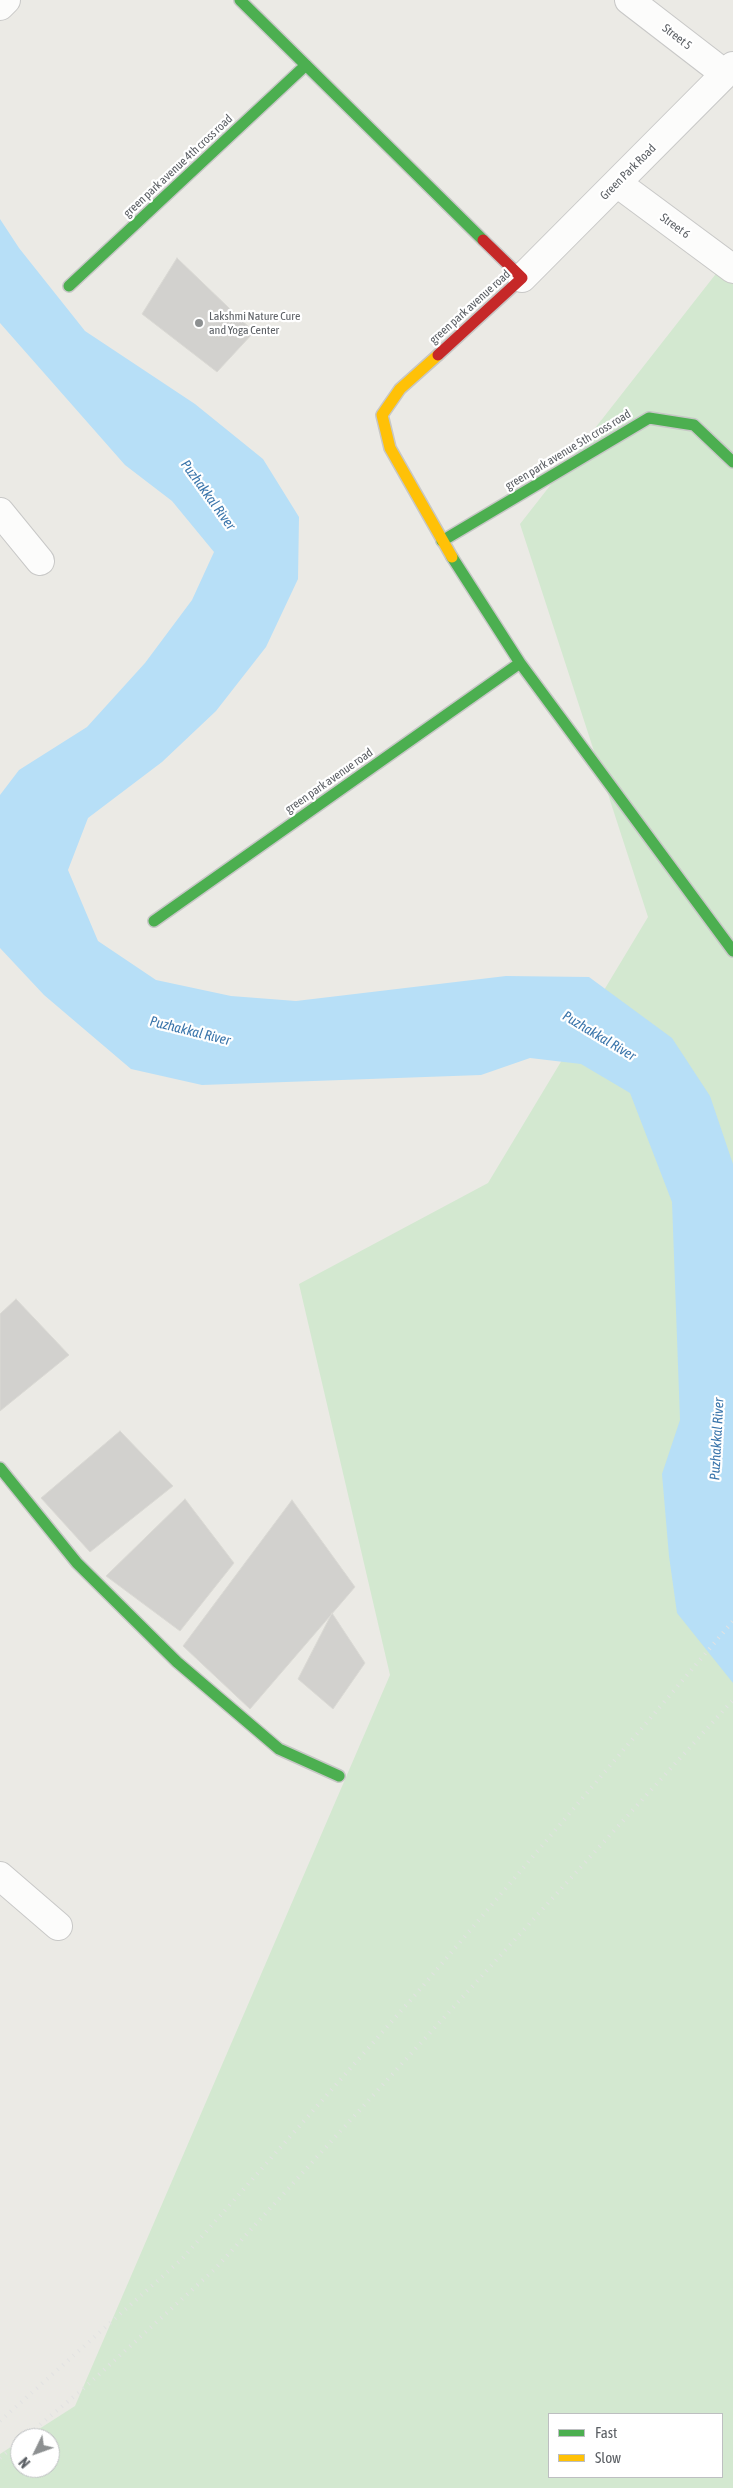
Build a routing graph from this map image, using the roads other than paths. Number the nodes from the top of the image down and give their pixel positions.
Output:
1 (6, 0) edge
2 (240, 0) edge
3 (629, 0) edge
4 (0, 6) edge
5 (306, 65) junction
6 (729, 70) edge
7 (617, 183) junction
8 (733, 269) edge
9 (522, 278) junction
10 (69, 286) dead end
11 (733, 462) edge
12 (0, 512) edge
13 (442, 541) junction
14 (40, 561) dead end
15 (520, 663) junction
16 (154, 921) dead end
17 (733, 951) edge
18 (0, 1468) edge
19 (339, 1776) dead end
20 (0, 1876) edge
21 (58, 1926) dead end

1 - 4 street
2 - 5 street, green park avenue road
3 - 6 street, Street 5
5 - 9 street, green park avenue road
5 - 10 street, green park avenue 4th cross road
6 - 7 street, Green Park Road
7 - 8 street, Street 6
7 - 9 street, Green Park Road
9 - 13 street, green park avenue road
11 - 13 street, green park avenue 5th cross road
12 - 14 street
13 - 15 street, green park avenue road
15 - 16 street, green park avenue road
15 - 17 street, green park avenue road
18 - 19 street
20 - 21 street

